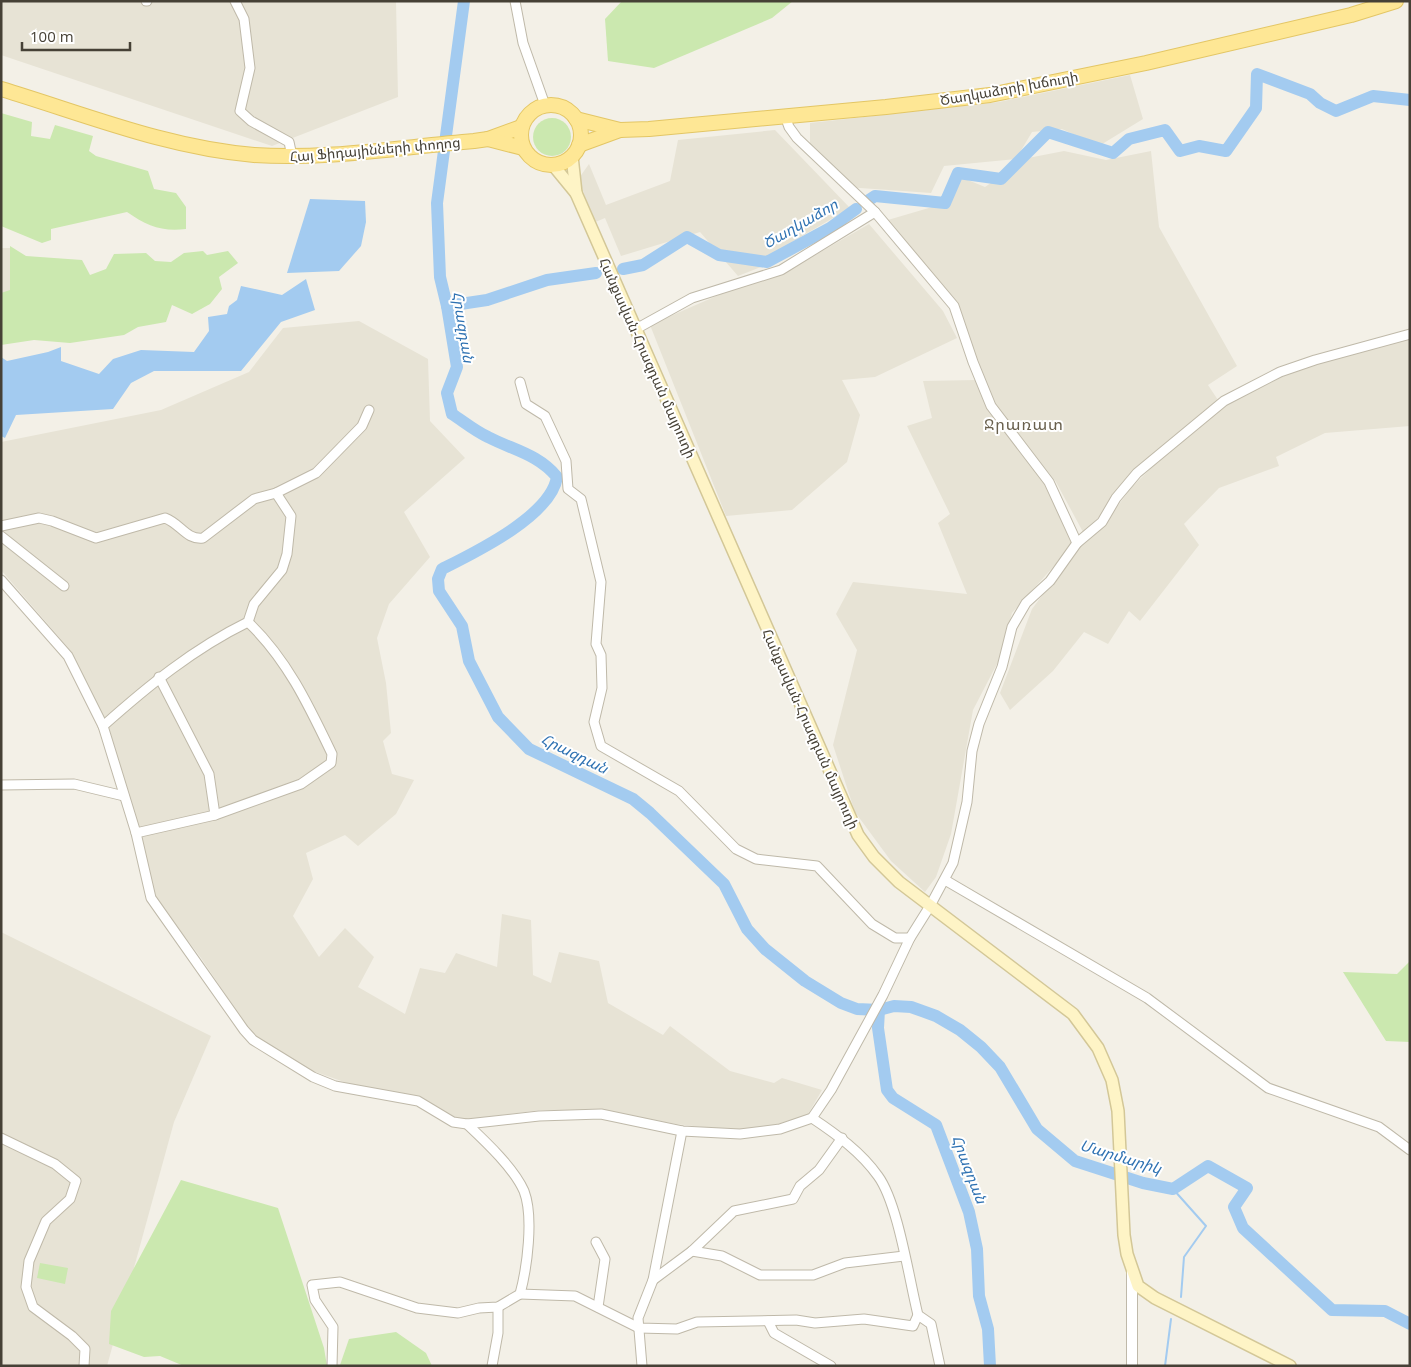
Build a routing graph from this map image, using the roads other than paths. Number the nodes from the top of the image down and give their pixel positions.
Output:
1 (236, 1) edge
2 (515, 1) edge
3 (1393, 2) edge
4 (1, 89) edge
5 (545, 105) junction
6 (785, 116) junction
7 (576, 119) junction
8 (522, 127) junction
9 (620, 130) junction
10 (481, 140) junction
11 (524, 148) junction
12 (576, 150) junction
13 (292, 156) junction
14 (553, 165) junction
15 (576, 193) junction
16 (874, 212) junction
17 (636, 329) junction
18 (1410, 334) edge
19 (520, 382) dead end
20 (369, 410) dead end
21 (276, 493) junction
22 (1, 526) edge
23 (1, 536) edge
24 (1077, 543) junction
25 (1, 580) edge
26 (64, 586) dead end
27 (248, 622) junction
28 (159, 677) junction
29 (103, 726) junction
30 (1, 785) edge
31 (124, 796) junction
32 (215, 815) junction
33 (136, 833) junction
34 (945, 880) junction
35 (930, 906) junction
36 (910, 938) junction
37 (812, 1118) junction
38 (467, 1124) junction
39 (682, 1132) junction
40 (1, 1138) edge
41 (842, 1138) junction
42 (1410, 1150) edge
43 (596, 1242) dead end
44 (692, 1251) junction
45 (904, 1256) junction
46 (1132, 1269) junction
47 (653, 1280) junction
48 (520, 1294) junction
49 (498, 1307) junction
50 (598, 1307) junction
51 (918, 1315) junction
52 (768, 1321) junction
53 (639, 1328) junction
54 (84, 1366) edge
55 (332, 1366) edge
56 (492, 1366) edge
57 (642, 1366) edge
58 (831, 1366) edge
59 (940, 1366) edge
60 (1132, 1366) edge
61 (1290, 1366) edge

1 - 13 street
2 - 5 street
3 - 6 main road, Ծաղկաձորի խճուղի
4 - 13 main road, Հայ Ֆիդայինների փողոց
5 - 7 main road
5 - 8 main road
6 - 9 main road, Ծաղկաձորի խճուղի
6 - 16 street
7 - 9 main road, Ծաղկաձորի խճուղի
7 - 12 main road
8 - 10 main road, Հայ Ֆիդայինների փողոց
8 - 11 main road
9 - 12 main road, Ծաղկաձորի խճուղի
10 - 11 main road, Հայ Ֆիդայինների փողոց
10 - 13 main road, Հայ Ֆիդայինների փողոց
11 - 14 main road
12 - 14 main road
12 - 15 main road, Հանքավան-Հրազդան մայրուղի
14 - 15 main road, Հանքավան-Հրազդան մայրուղի
15 - 17 main road, Հանքավան-Հրազդան մայրուղի
16 - 17 street
16 - 24 street
17 - 35 main road, Հանքավան-Հրազդան մայրուղի
18 - 24 street
19 - 36 street
20 - 21 street
21 - 22 street
21 - 27 street
23 - 26 street
24 - 34 street
25 - 29 street
27 - 28 street
27 - 32 street
28 - 29 street
28 - 32 street
29 - 31 street
30 - 31 street
31 - 33 street
32 - 33 street
33 - 38 street
34 - 35 street
34 - 42 street
35 - 36 street
35 - 46 main road, Հանքավան-Հրազդան մայրուղի
36 - 37 street
37 - 39 street
37 - 41 street
38 - 39 street
38 - 48 street
39 - 47 street
40 - 54 street
41 - 44 street
41 - 45 street
43 - 50 street
44 - 45 street
44 - 47 street
45 - 51 street
46 - 60 street
46 - 61 main road, Հանքավան-Հրազդան մայրուղի
47 - 53 street
48 - 49 street
48 - 50 street
49 - 55 street
49 - 56 street
50 - 53 street
51 - 52 street
51 - 59 street
52 - 53 street
52 - 58 street
53 - 57 street

